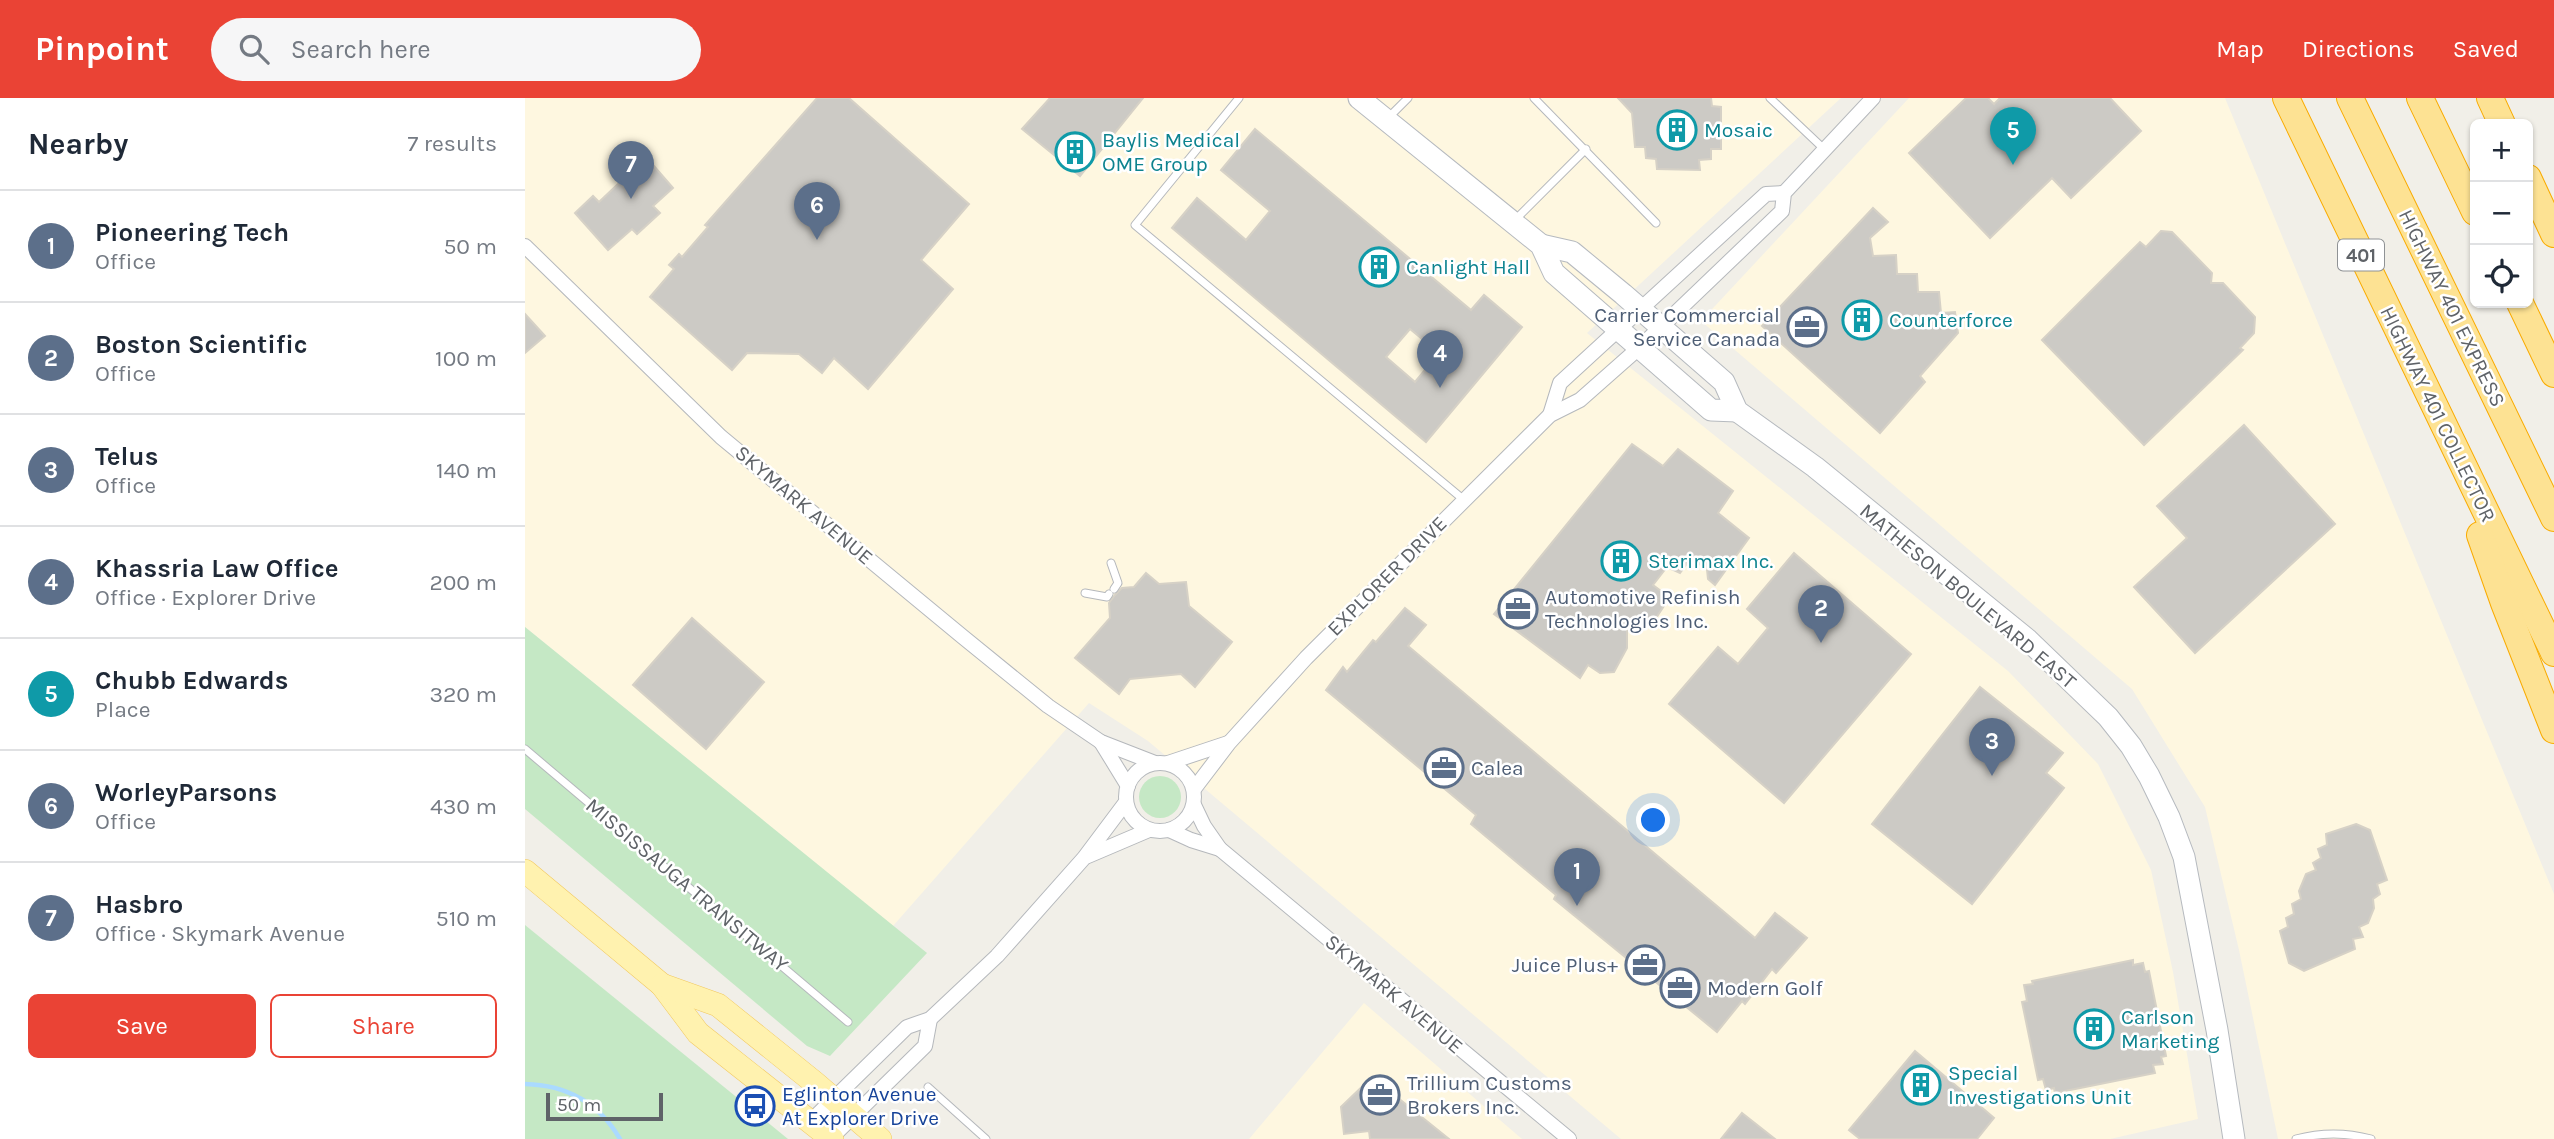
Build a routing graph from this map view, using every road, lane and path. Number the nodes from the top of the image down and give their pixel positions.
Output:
1 (1239, 98) edge
2 (1359, 98) edge
3 (1408, 98) edge
4 (1534, 98) edge
5 (1770, 98) edge
6 (1873, 98) edge
7 (2286, 98) edge
8 (2350, 98) edge
9 (2420, 98) edge
10 (2490, 98) edge
11 (2500, 119) edge
12 (1386, 121) junction
13 (1586, 149) junction
14 (1825, 150) junction
15 (2530, 182) edge
16 (1784, 193) junction
17 (2470, 202) edge
18 (1513, 222) junction
19 (1656, 223) dead end
20 (2554, 234) edge
21 (1541, 245) junction
22 (525, 246) edge
23 (2522, 308) edge
24 (1640, 310) junction
25 (1659, 326) junction
26 (1620, 328) junction
27 (1640, 347) junction
28 (2554, 374) edge
29 (1737, 411) junction
30 (2436, 411) junction
31 (1549, 415) junction
32 (1464, 500) junction
33 (2554, 518) edge
34 (1111, 563) dead end
35 (1085, 593) dead end
36 (2554, 653) edge
37 (2554, 730) edge
38 (1101, 742) junction
39 (1230, 743) junction
40 (525, 749) edge
41 (1161, 763) junction
42 (1128, 786) junction
43 (1193, 789) junction
44 (1126, 802) junction
45 (1194, 805) junction
46 (1149, 830) junction
47 (1169, 830) junction
48 (1220, 849) junction
49 (1084, 858) junction
50 (525, 872) edge
51 (662, 985) junction
52 (930, 1019) junction
53 (848, 1022) dead end
54 (928, 1087) dead end
55 (834, 1099) junction
56 (853, 1115) junction
57 (811, 1121) junction
58 (832, 1138) edge
59 (880, 1139) edge
60 (986, 1139) edge
61 (1569, 1139) edge
62 (2234, 1139) edge
63 (2296, 1139) edge
64 (2371, 1139) edge

1 - 32 lane
2 - 12 street, MATHESON BOULEVARD EAST
3 - 12 lane
4 - 13 lane
5 - 14 lane
6 - 14 street, EXPLORER DRIVE
7 - 30 highway, HIGHWAY 401 COLLECTOR / 401
8 - 33 highway, HIGHWAY 401 EXPRESS
9 - 17 highway
10 - 11 highway
12 - 18 street, MATHESON BOULEVARD EAST
13 - 18 lane
13 - 19 lane
14 - 16 street, EXPLORER DRIVE
15 - 20 highway
16 - 24 street, EXPLORER DRIVE
16 - 25 street, EXPLORER DRIVE
18 - 21 street, MATHESON BOULEVARD EAST
21 - 24 street, MATHESON BOULEVARD EAST
21 - 26 street, MATHESON BOULEVARD EAST
22 - 38 street, SKYMARK AVENUE
23 - 28 highway
24 - 25 street, MATHESON BOULEVARD EAST
24 - 26 street, EXPLORER DRIVE
25 - 27 street, EXPLORER DRIVE
25 - 29 street, MATHESON BOULEVARD EAST
26 - 27 street, MATHESON BOULEVARD EAST
26 - 31 street, EXPLORER DRIVE
27 - 29 street, MATHESON BOULEVARD EAST
27 - 31 street, EXPLORER DRIVE
29 - 62 street, MATHESON BOULEVARD EAST
30 - 36 highway, HIGHWAY 401 COLLECTOR / 401
30 - 37 highway
31 - 32 street, EXPLORER DRIVE
32 - 39 street, EXPLORER DRIVE
34 - 35 lane
38 - 41 street, SKYMARK AVENUE
38 - 42 street, SKYMARK AVENUE
39 - 41 street, EXPLORER DRIVE
39 - 43 street, EXPLORER DRIVE
40 - 53 lane, MISSISSAUGA TRANSITWAY
41 - 42 street
41 - 43 street
42 - 44 street
43 - 45 street
44 - 46 street
44 - 49 street
45 - 47 street
45 - 48 street, SKYMARK AVENUE
46 - 47 street
46 - 49 street
47 - 48 street, SKYMARK AVENUE
48 - 61 street, SKYMARK AVENUE
49 - 52 street
50 - 51 main road
51 - 55 main road
51 - 57 main road
52 - 55 street
52 - 56 street
54 - 60 lane
55 - 56 main road
55 - 57 street
56 - 58 street
56 - 59 main road
57 - 58 main road
63 - 64 lane

